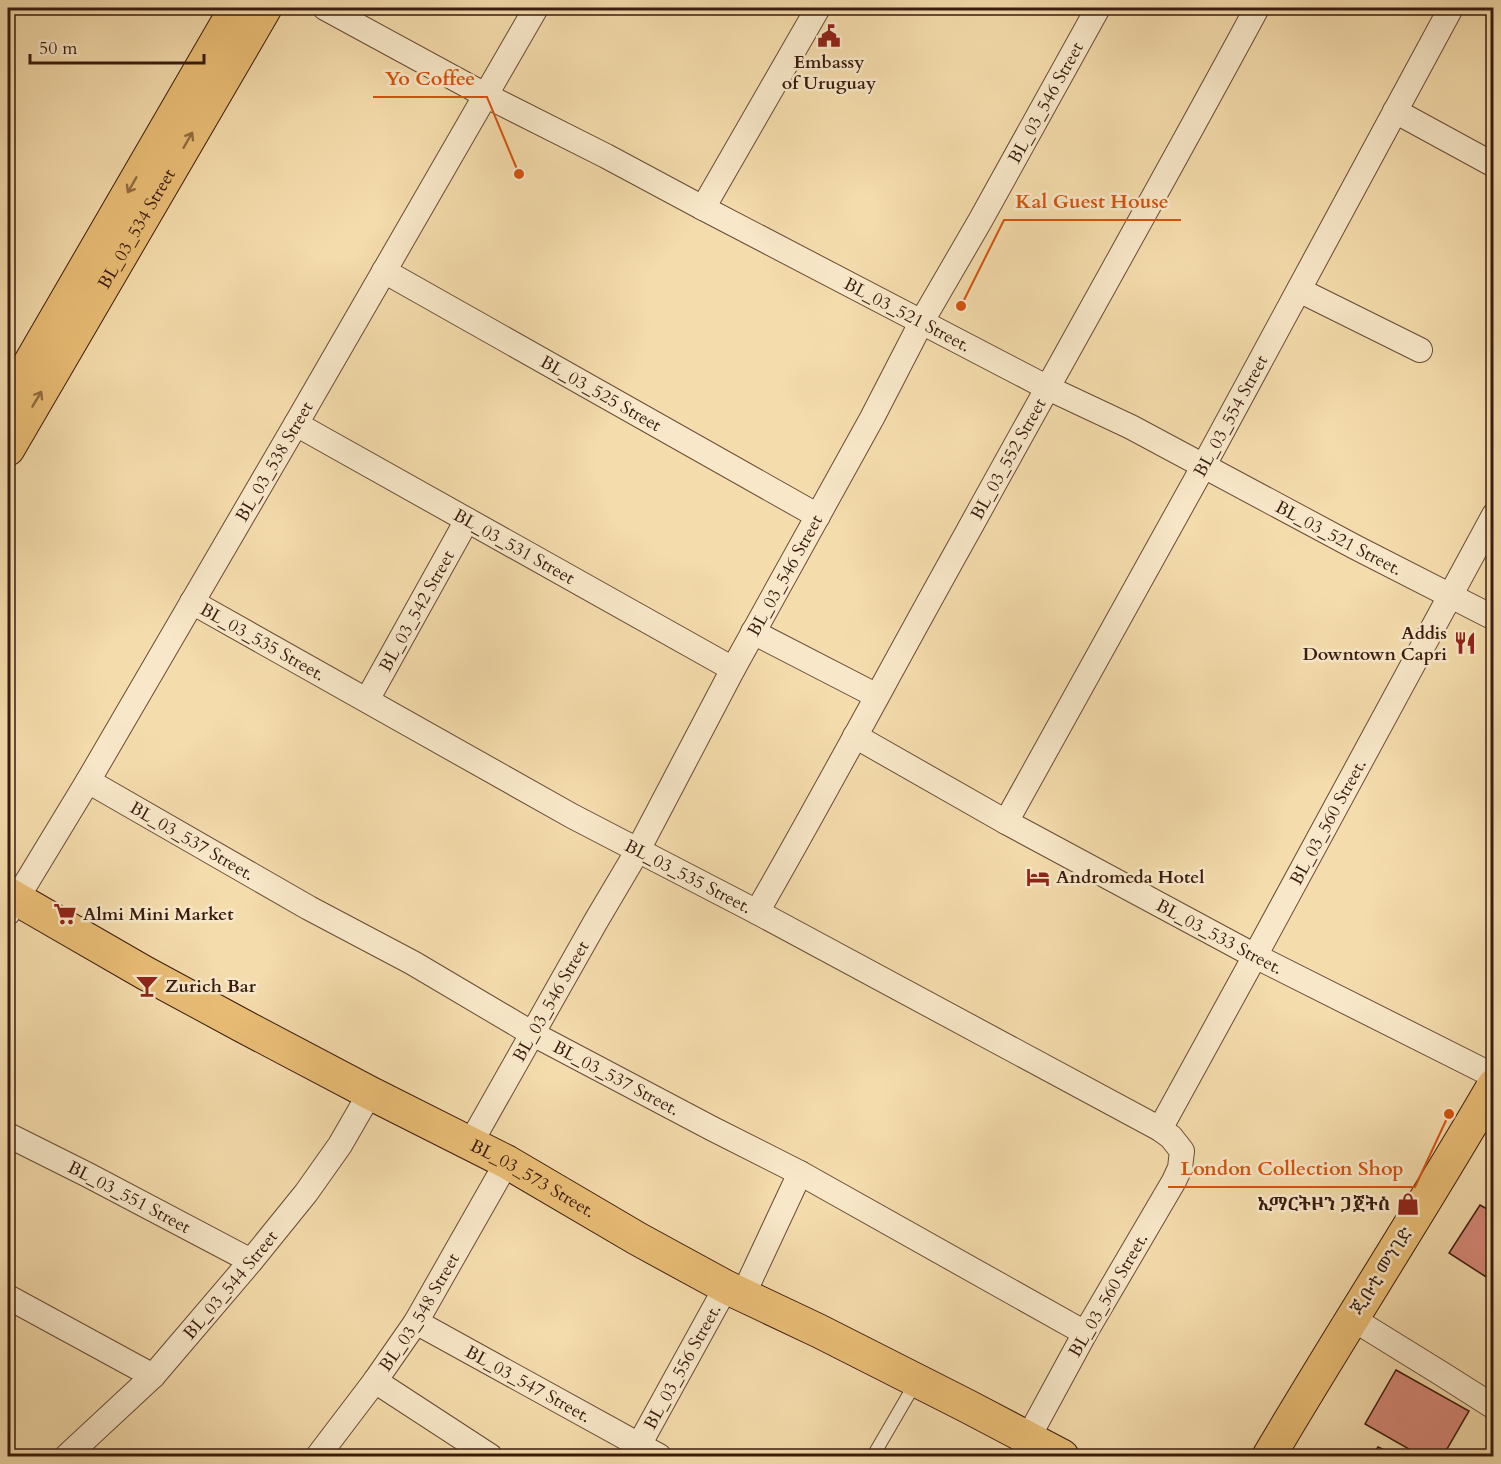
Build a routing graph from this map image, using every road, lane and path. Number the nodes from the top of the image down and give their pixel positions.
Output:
1 (236, 8) edge
2 (265, 8) edge
3 (325, 8) edge
4 (536, 8) edge
5 (819, 8) edge
6 (1098, 8) edge
7 (1257, 8) edge
8 (1451, 8) edge
9 (485, 95) junction
10 (1395, 111) junction
11 (1494, 165) edge
12 (703, 208) junction
13 (384, 271) junction
14 (1299, 290) junction
15 (922, 321) junction
16 (55, 344) junction
17 (1420, 350) dead end
18 (1048, 387) junction
19 (8, 401) edge
20 (296, 424) junction
21 (8, 449) edge
22 (1203, 467) junction
23 (1494, 515) edge
24 (818, 516) junction
25 (466, 520) junction
26 (1451, 596) junction
27 (192, 602) junction
28 (1494, 618) edge
29 (753, 632) junction
30 (733, 669) junction
31 (878, 696) junction
32 (367, 700) junction
33 (855, 736) junction
34 (88, 781) junction
35 (1006, 822) junction
36 (638, 850) junction
37 (10, 902) edge
38 (757, 912) junction
39 (1255, 956) junction
40 (533, 1034) junction
41 (1494, 1076) edge
42 (1494, 1086) edge
43 (370, 1093) junction
44 (1494, 1122) edge
45 (1160, 1128) junction
46 (8, 1135) edge
47 (470, 1144) junction
48 (1182, 1151) joint
49 (507, 1162) junction
50 (800, 1173) junction
51 (251, 1261) junction
52 (735, 1291) junction
53 (8, 1297) edge
54 (416, 1322) junction
55 (1359, 1323) junction
56 (1085, 1334) junction
57 (153, 1376) junction
58 (375, 1381) junction
59 (917, 1381) junction
60 (1494, 1407) edge
61 (1028, 1438) junction
62 (644, 1453) edge
63 (67, 1456) edge
64 (318, 1456) edge
65 (490, 1456) edge
66 (873, 1456) edge
67 (1062, 1456) edge
68 (1269, 1456) edge
69 (1288, 1456) edge

1 -> 16 main road, BL_03_534 Street
16 -> 2 main road, BL_03_534 Street
3 - 9 street, BL_03_521 Street.
4 - 9 street, BL_03_538 Street
5 - 12 street
6 - 15 street, BL_03_546 Street
7 - 18 street, BL_03_552 Street
8 - 10 street, BL_03_554 Street
9 - 12 street, BL_03_521 Street.
9 - 13 street, BL_03_538 Street
10 - 11 street
10 - 14 street, BL_03_554 Street
12 - 15 street, BL_03_521 Street.
13 - 20 street, BL_03_538 Street
13 - 24 street, BL_03_525 Street
14 - 17 street
14 - 22 street, BL_03_554 Street
15 - 18 street, BL_03_521 Street.
15 - 24 street, BL_03_546 Street
16 - 19 main road, BL_03_534 Street
21 -> 16 main road, BL_03_534 Street
18 - 22 street, BL_03_521 Street.
18 - 31 street, BL_03_552 Street
20 - 25 street, BL_03_531 Street
20 - 27 street, BL_03_538 Street
22 - 26 street, BL_03_521 Street.
22 - 35 street, BL_03_554 Street
23 - 26 street, BL_03_560 Street.
24 - 29 street, BL_03_546 Street
25 - 30 street, BL_03_531 Street
25 - 32 street, BL_03_542 Street
26 - 28 street, BL_03_521 Street.
26 - 39 street, BL_03_560 Street.
27 - 32 street, BL_03_535 Street.
27 - 34 street, BL_03_538 Street
29 - 30 street, BL_03_546 Street
29 - 31 street
30 - 36 street, BL_03_546 Street
31 - 33 street, BL_03_552 Street
32 - 36 street, BL_03_535 Street.
33 - 35 street, BL_03_533 Street.
33 - 38 street, BL_03_552 Street
34 - 37 street, BL_03_538 Street
34 - 40 street, BL_03_537 Street.
35 - 39 street, BL_03_533 Street.
36 - 38 street, BL_03_535 Street.
36 - 40 street, BL_03_546 Street
37 - 43 main road, BL_03_573 Street.
38 - 45 street, BL_03_535 Street.
39 - 41 street, BL_03_533 Street.
39 - 45 street, BL_03_560 Street.
40 - 47 street, BL_03_546 Street
40 - 50 street, BL_03_537 Street.
42 - 55 main road, ጂቡቲ መንገድ
43 - 47 main road, BL_03_573 Street.
43 - 51 street, BL_03_544 Street
44 - 55 main road
45 - 48 street, BL_03_535 Street.
46 - 51 street, BL_03_551 Street
47 - 49 main road, BL_03_573 Street.
48 - 56 street, BL_03_560 Street.
49 - 52 main road, BL_03_573 Street.
49 - 54 street, BL_03_548 Street
50 - 52 street, BL_03_556 Street.
50 - 56 street, BL_03_537 Street.
51 - 57 street, BL_03_544 Street
52 - 59 main road, BL_03_573 Street.
52 - 62 street, BL_03_556 Street.
53 - 57 street
54 - 58 street, BL_03_548 Street
54 - 62 street, BL_03_547 Street.
55 - 60 street
55 - 68 main road, ጂቡቲ መንገድ
55 - 69 main road
56 - 61 street, BL_03_560 Street.
57 - 63 street, BL_03_544 Street
58 - 64 street, BL_03_548 Street
58 - 65 street
59 - 61 main road, BL_03_573 Street.
59 - 66 lane
61 - 67 main road, BL_03_573 Street.

